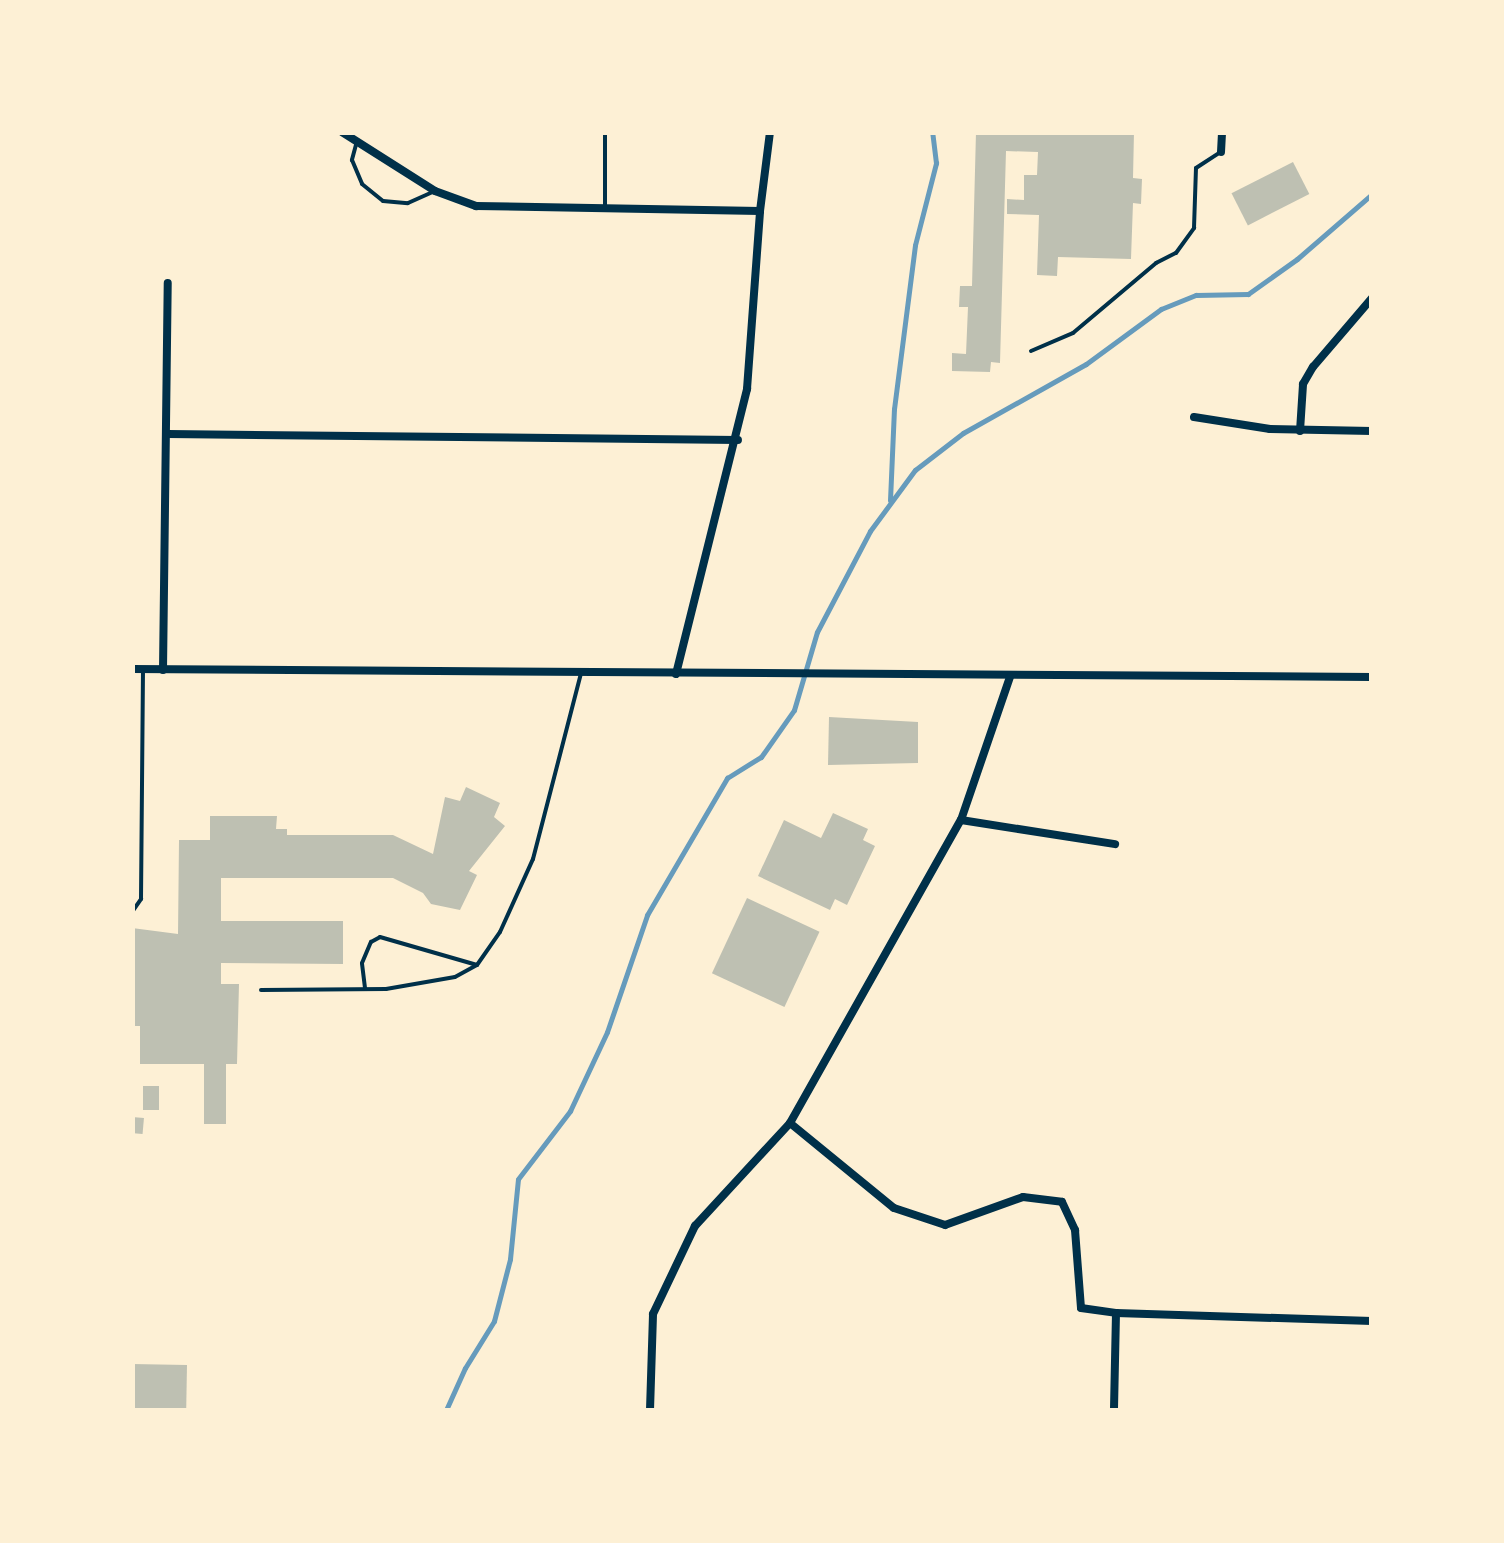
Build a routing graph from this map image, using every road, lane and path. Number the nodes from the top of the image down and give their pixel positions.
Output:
1 (342, 132) edge
2 (605, 132) edge
3 (770, 132) edge
4 (1222, 132) edge
5 (357, 141) junction
6 (1221, 152) joint
7 (435, 191) junction
8 (605, 208) junction
9 (760, 210) junction
10 (168, 284) dead end
11 (1372, 298) edge
12 (1031, 351) dead end
13 (1194, 417) dead end
14 (1300, 430) junction
15 (1372, 432) edge
16 (168, 434) junction
17 (738, 440) junction
18 (132, 669) edge
19 (143, 669) junction
20 (163, 670) junction
21 (580, 673) junction
22 (676, 674) junction
23 (1010, 677) junction
24 (1372, 677) edge
25 (961, 820) junction
26 (1116, 844) dead end
27 (132, 912) edge
28 (476, 965) junction
29 (262, 990) dead end
30 (366, 990) junction
31 (790, 1123) junction
32 (1116, 1313) junction
33 (1372, 1321) edge
34 (650, 1410) edge
35 (1114, 1410) edge

1 - 5 street
2 - 8 lane
3 - 9 street
4 - 6 street
5 - 7 street
5 - 7 lane
6 - 12 lane
7 - 8 street
8 - 9 street
9 - 17 street
10 - 16 street
11 - 14 street
13 - 14 street
14 - 15 street
16 - 17 street
16 - 20 street
17 - 22 street
18 - 19 street
19 - 20 street
19 - 27 lane
20 - 21 street
21 - 22 street
21 - 28 lane
22 - 23 street
23 - 24 street
23 - 25 street
25 - 26 street
25 - 31 street
28 - 30 lane
28 - 30 lane
29 - 30 lane
31 - 32 street
31 - 34 street
32 - 33 street
32 - 35 street

